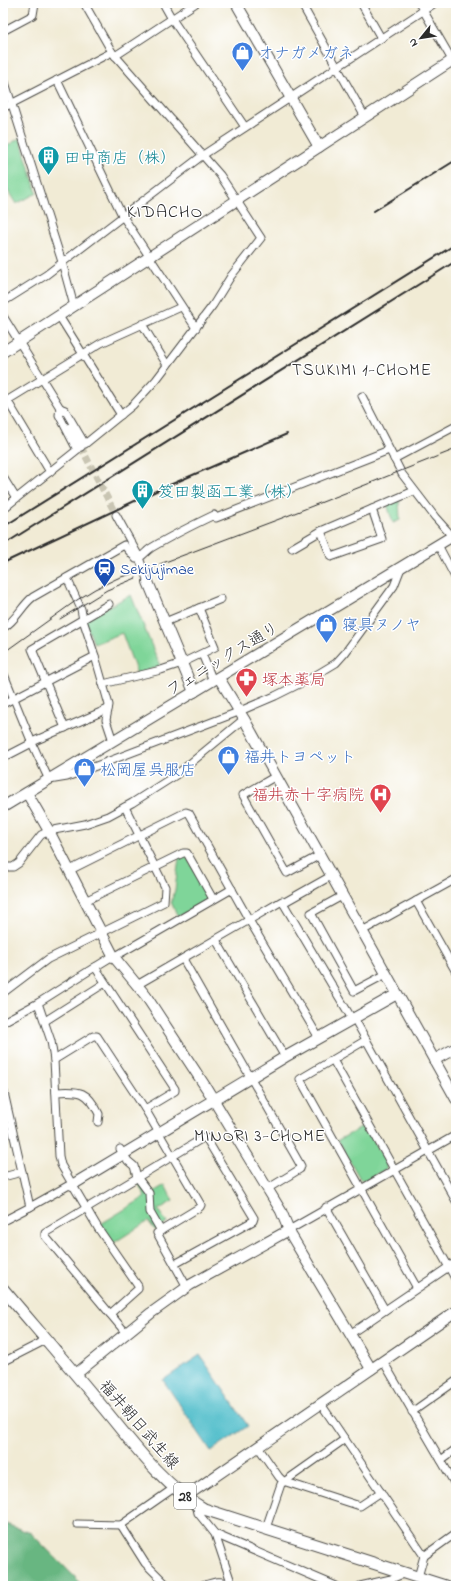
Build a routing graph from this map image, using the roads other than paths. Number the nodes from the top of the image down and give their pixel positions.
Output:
1 (35, 3) edge
2 (84, 3) edge
3 (163, 3) edge
4 (196, 3) edge
5 (236, 3) edge
6 (301, 3) edge
7 (361, 3) edge
8 (419, 3) edge
9 (435, 3) edge
10 (423, 11) junction
11 (172, 19) junction
12 (3, 31) edge
13 (381, 38) junction
14 (114, 54) junction
15 (454, 59) edge
16 (336, 68) junction
17 (3, 76) edge
18 (57, 80) junction
19 (290, 98) junction
20 (12, 103) junction
21 (3, 108) edge
22 (365, 117) junction
23 (245, 127) junction
24 (319, 147) junction
25 (203, 155) junction
26 (237, 200) junction
27 (122, 215) junction
28 (150, 257) junction
29 (62, 262) junction
30 (3, 302) edge
31 (74, 306) junction
32 (181, 307) junction
33 (3, 316) edge
34 (59, 316) junction
35 (142, 324) junction
36 (196, 328) junction
37 (19, 341) junction
38 (3, 352) edge
39 (83, 354) junction
40 (167, 365) junction
41 (41, 379) junction
42 (362, 396) dead end
43 (5, 402) edge
44 (60, 408) junction
45 (121, 415) junction
46 (456, 426) edge
47 (81, 447) tunnel mouth
48 (389, 450) junction
49 (394, 459) junction
50 (50, 472) junction
51 (3, 476) edge
52 (414, 491) junction
53 (16, 498) junction
54 (3, 509) edge
55 (372, 509) junction
56 (116, 515) tunnel mouth
57 (321, 531) junction
58 (454, 535) edge
59 (438, 545) junction
60 (292, 548) dead end
61 (139, 558) junction
62 (401, 568) junction
63 (67, 578) junction
64 (456, 579) edge
65 (148, 582) joint
66 (221, 599) dead end
67 (109, 604) dead end
68 (199, 608) junction
69 (82, 620) junction
70 (165, 622) junction
71 (3, 628) edge
72 (202, 654) junction
73 (95, 656) junction
74 (182, 663) junction
75 (3, 672) edge
76 (216, 679) junction
77 (46, 682) junction
78 (103, 684) junction
79 (194, 692) junction
80 (14, 698) junction
81 (3, 704) edge
82 (108, 709) junction
83 (242, 715) junction
84 (65, 728) junction
85 (113, 741) junction
86 (32, 743) junction
87 (4, 756) edge
88 (276, 776) junction
89 (49, 780) junction
90 (27, 793) junction
91 (125, 807) junction
92 (3, 808) edge
93 (49, 831) junction
94 (139, 836) junction
95 (320, 855) junction
96 (3, 867) edge
97 (155, 867) junction
98 (70, 870) junction
99 (331, 876) junction
100 (456, 879) edge
101 (232, 889) junction
102 (342, 896) junction
103 (213, 899) junction
104 (416, 901) junction
105 (85, 902) junction
106 (283, 903) junction
107 (249, 920) junction
108 (362, 931) junction
109 (101, 933) junction
110 (216, 940) junction
111 (113, 956) junction
112 (183, 959) junction
113 (94, 967) junction
114 (456, 972) edge
115 (386, 974) junction
116 (105, 983) junction
117 (138, 985) junction
118 (3, 993) edge
119 (397, 994) junction
120 (38, 1003) junction
121 (353, 1018) junction
122 (45, 1021) junction
123 (3, 1022) edge
124 (319, 1038) junction
125 (366, 1040) junction
126 (456, 1048) edge
127 (285, 1057) junction
128 (54, 1060) junction
129 (333, 1060) junction
130 (434, 1060) junction
131 (252, 1077) junction
132 (3, 1088) edge
133 (56, 1092) junction
134 (456, 1099) edge
135 (214, 1100) junction
136 (145, 1110) junction
137 (6, 1114) edge
138 (98, 1122) dead end
139 (159, 1133) junction
140 (456, 1135) edge
141 (428, 1150) junction
142 (122, 1152) junction
143 (172, 1156) junction
144 (395, 1169) junction
145 (22, 1172) junction
146 (3, 1177) edge
147 (137, 1177) junction
148 (72, 1184) junction
149 (361, 1188) junction
150 (267, 1189) junction
151 (456, 1201) edge
152 (30, 1206) junction
153 (326, 1207) junction
154 (86, 1208) junction
155 (3, 1221) edge
156 (289, 1230) junction
157 (161, 1231) junction
158 (456, 1262) edge
159 (175, 1264) junction
160 (448, 1267) junction
161 (456, 1280) edge
162 (187, 1286) junction
163 (417, 1288) junction
164 (5, 1294) edge
165 (385, 1310) junction
166 (456, 1311) edge
167 (110, 1314) junction
168 (126, 1333) junction
169 (350, 1334) junction
170 (46, 1340) junction
171 (383, 1361) junction
172 (3, 1362) edge
173 (371, 1370) junction
174 (76, 1374) junction
175 (456, 1381) edge
176 (321, 1404) junction
177 (412, 1412) junction
178 (345, 1439) junction
179 (258, 1447) junction
180 (456, 1449) edge
181 (441, 1460) junction
182 (283, 1481) junction
183 (456, 1486) edge
184 (174, 1488) junction
185 (381, 1492) junction
186 (185, 1496) junction
187 (196, 1504) junction
188 (77, 1524) dead end
189 (121, 1525) junction
190 (266, 1528) junction
191 (456, 1533) edge
192 (216, 1534) junction
193 (424, 1556) junction
194 (405, 1573) junction
195 (418, 1577) junction
196 (233, 1585) edge
197 (168, 1586) edge
198 (202, 1586) edge
199 (336, 1586) edge
200 (360, 1586) edge
201 (445, 1586) edge

1 - 12 street
2 - 14 street
3 - 11 street
4 - 11 street
5 - 19 street
6 - 16 street
7 - 13 street
8 - 10 street
9 - 10 street
10 - 13 street
10 - 15 street
11 - 14 street
11 - 23 street
13 - 16 street
14 - 18 street
14 - 25 street
15 - 22 street
16 - 19 street
16 - 22 street
17 - 20 street
18 - 20 street
18 - 27 street
19 - 23 street
19 - 24 street
20 - 21 street
20 - 29 street
22 - 24 street
23 - 25 street
24 - 26 street
25 - 26 street
25 - 27 street
26 - 28 street
26 - 36 street
27 - 28 street
27 - 29 street
28 - 31 street
28 - 32 street
29 - 30 street
29 - 31 street
31 - 34 street
32 - 35 street
32 - 36 street
33 - 37 street
34 - 37 street
34 - 39 street
35 - 39 street
35 - 40 street
36 - 40 street
37 - 38 street
37 - 41 street
39 - 41 street
39 - 45 street
40 - 45 street
41 - 43 street
41 - 44 street
42 - 48 street
43 - 50 street
44 - 45 street
44 - 47 street
44 - 50 street
46 - 49 street
48 - 49 street
48 - 61 street
49 - 52 street
50 - 53 street
51 - 53 street
52 - 55 street
52 - 58 street
53 - 54 street
55 - 57 street
55 - 57 street
56 - 61 street
57 - 60 street
58 - 59 street, フェニックス通り
59 - 62 street, フェニックス通り
59 - 64 street
61 - 63 street
61 - 65 street
62 - 76 street, フェニックス通り
62 - 83 street
63 - 69 street
63 - 71 street
65 - 70 street
66 - 68 street
67 - 69 street
68 - 70 street
68 - 72 street
69 - 73 street
69 - 77 street
70 - 74 street
72 - 74 street
72 - 76 street
73 - 77 street
73 - 78 street
74 - 78 street
74 - 79 street
75 - 80 street
76 - 79 street, フェニックス通り
76 - 83 street
77 - 80 street
77 - 84 street
78 - 82 street
79 - 85 street, フェニックス通り
80 - 81 street
80 - 86 street
82 - 84 street
82 - 85 street
83 - 88 street
83 - 89 street
83 - 91 street
84 - 86 street
85 - 89 street, フェニックス通り
86 - 87 street
86 - 89 street
88 - 95 street
88 - 95 street
89 - 90 street, フェニックス通り
90 - 92 street, フェニックス通り
90 - 93 street
91 - 93 street
91 - 94 street
93 - 96 street
93 - 98 street
94 - 97 street
94 - 98 street
94 - 101 street
95 - 99 street
97 - 103 street
97 - 105 street
97 - 109 street
98 - 105 street
99 - 102 street
99 - 106 street
100 - 104 street
101 - 103 street
101 - 107 street
102 - 108 street
102 - 115 street
103 - 111 street
104 - 108 street
104 - 114 street
105 - 109 street
106 - 107 street
106 - 121 street
107 - 110 street
107 - 124 street
108 - 115 street
109 - 111 street
109 - 118 street
110 - 112 street
110 - 127 street
111 - 113 street
111 - 117 street
112 - 117 street
112 - 131 street
113 - 116 street
113 - 120 street
115 - 119 street
116 - 122 street
116 - 136 street
117 - 135 street
119 - 121 street
119 - 130 street
120 - 122 street
120 - 123 street
121 - 124 street
121 - 125 street
122 - 128 street
124 - 127 street
125 - 129 street
125 - 141 street
126 - 130 street
127 - 131 street
128 - 133 street
128 - 136 street
129 - 144 street
129 - 149 street
130 - 134 street
131 - 135 street
131 - 150 street
132 - 137 street
133 - 138 street
133 - 148 street
135 - 139 street
135 - 150 street
136 - 139 street
137 - 145 street
139 - 142 street
139 - 143 street
140 - 141 street
141 - 144 street
141 - 151 street
142 - 147 street
142 - 148 street
143 - 147 street
143 - 157 street
143 - 159 street
144 - 149 street
144 - 160 street
145 - 146 street
145 - 152 street
147 - 154 street
147 - 157 street
148 - 152 street
148 - 154 street
149 - 153 street
149 - 163 street
150 - 156 street
152 - 155 street
153 - 156 street
153 - 165 street
154 - 167 street
154 - 167 street
156 - 162 street
156 - 169 street
157 - 159 street
158 - 160 street
159 - 162 street
160 - 161 street
160 - 163 street
162 - 168 street
163 - 165 street
164 - 170 main road, 福井朝日武生線 / 28
165 - 169 street
166 - 171 street
167 - 168 street
168 - 174 street
169 - 173 street
170 - 172 street
170 - 174 main road, 福井朝日武生線 / 28
171 - 173 street
171 - 177 street
173 - 176 street
174 - 184 main road, 福井朝日武生線 / 28
175 - 177 street
176 - 178 street
176 - 179 street
177 - 181 street
178 - 182 street
178 - 185 street
179 - 182 street
179 - 186 street
180 - 181 street
181 - 183 street
182 - 185 street
182 - 190 street
184 - 186 main road, 福井朝日武生線 / 28
184 - 189 street
185 - 193 street
186 - 187 main road, 福井朝日武生線 / 28
187 - 190 main road, 福井朝日武生線 / 28
187 - 192 street
188 - 189 street
189 - 197 street
190 - 194 main road, 福井朝日武生線 / 28
191 - 193 street
192 - 196 street
192 - 199 street
193 - 195 street
194 - 195 main road, 福井朝日武生線 / 28
194 - 200 street
195 - 201 main road, 福井朝日武生線 / 28
196 - 198 street

